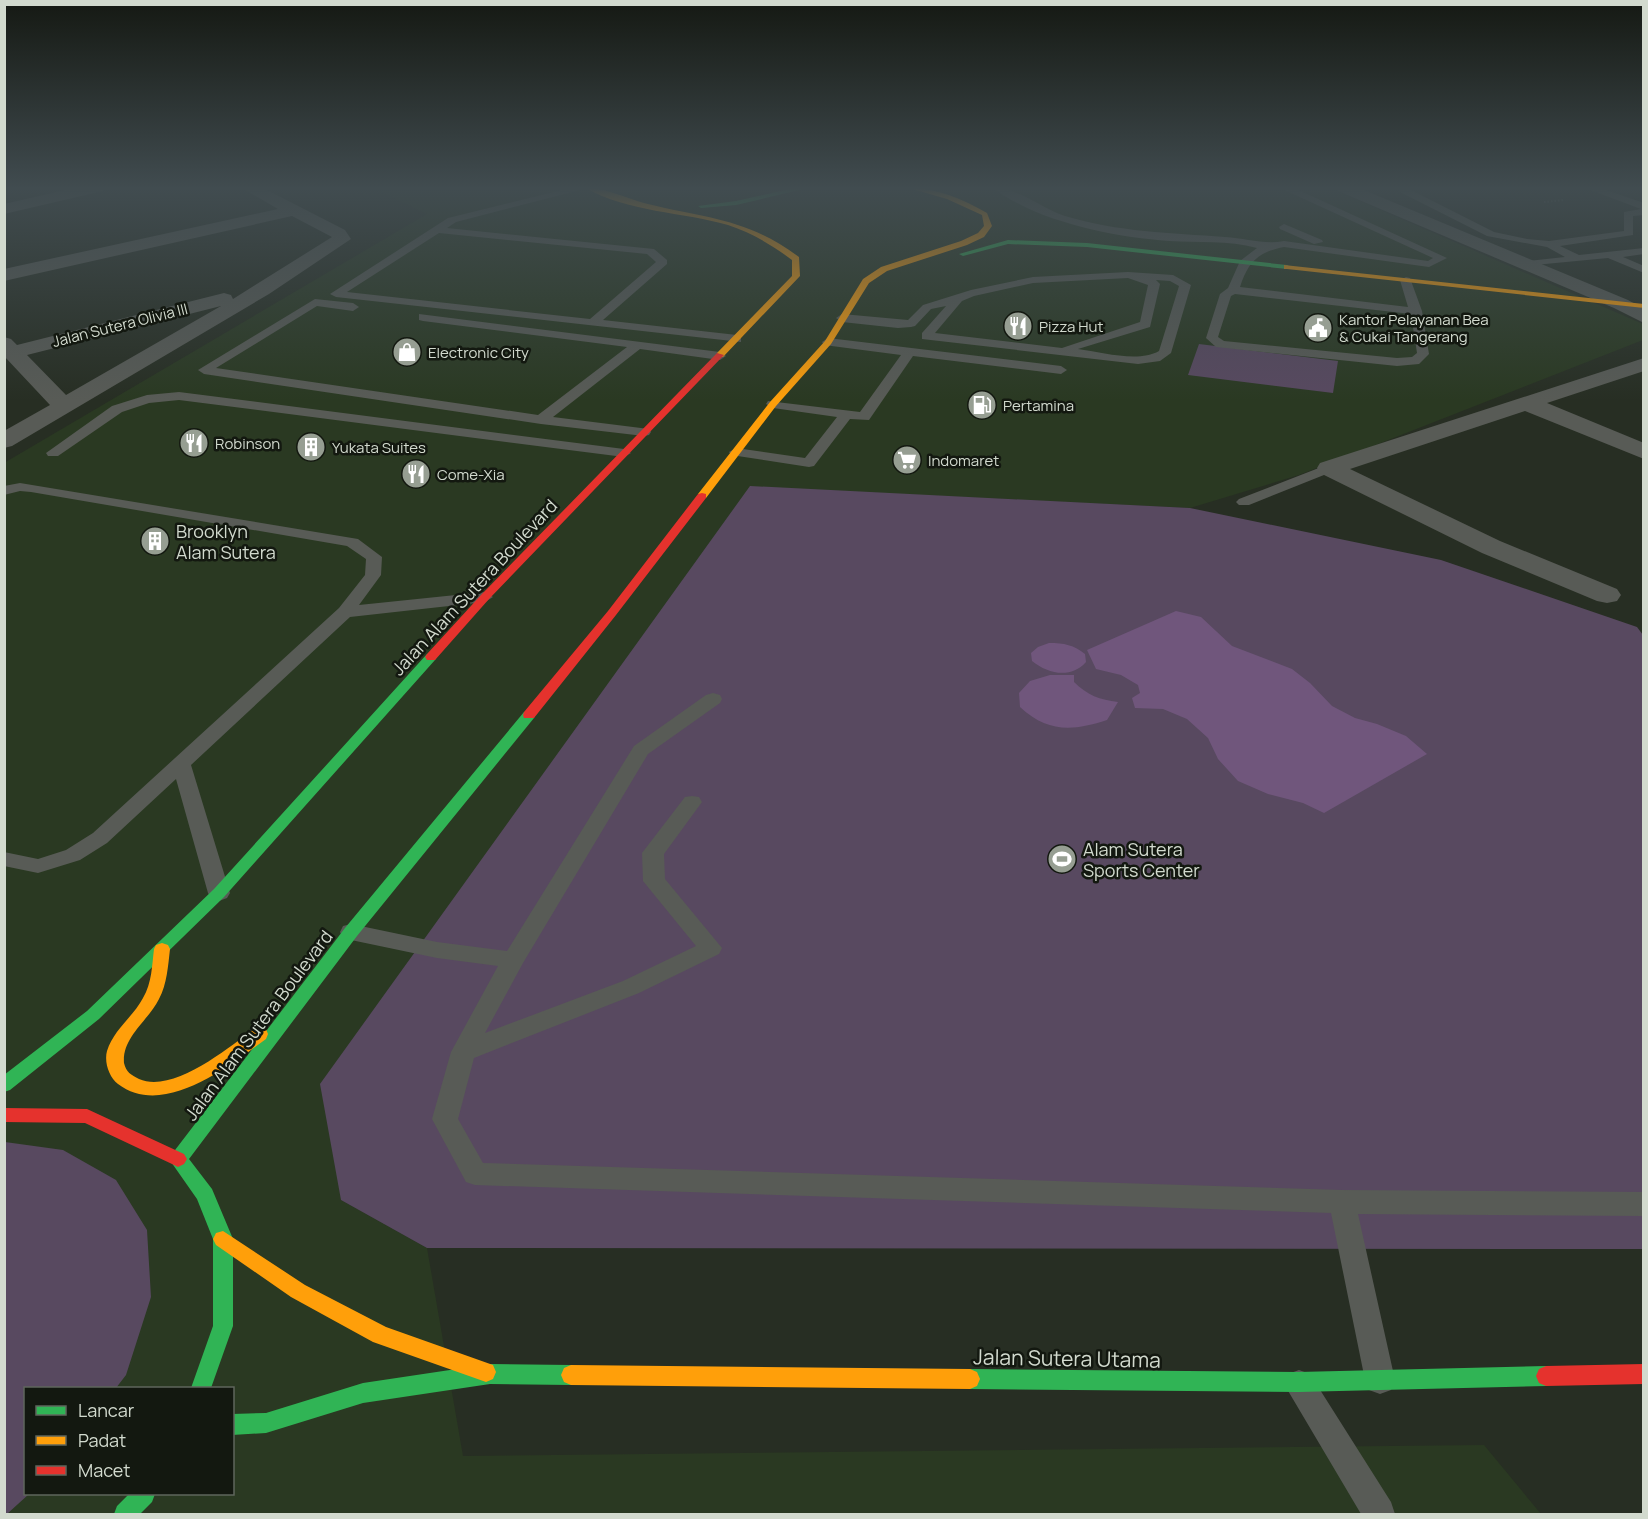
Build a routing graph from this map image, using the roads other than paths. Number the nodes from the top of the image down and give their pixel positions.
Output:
1 (77, 259) edge
2 (312, 259) edge
3 (391, 259) edge
4 (659, 259) edge
5 (796, 259) edge
6 (913, 259) edge
7 (939, 259) edge
8 (1154, 259) edge
9 (1179, 259) edge
10 (1215, 259) edge
11 (1247, 259) edge
12 (1393, 259) edge
13 (1440, 259) edge
14 (1516, 259) edge
15 (1578, 259) edge
16 (1619, 259) edge
17 (1242, 262) junction
18 (1528, 264) junction
19 (884, 269) junction
20 (1644, 270) edge
21 (4, 275) edge
22 (1078, 276) junction
23 (1151, 276) junction
24 (1173, 278) junction
25 (1406, 280) junction
26 (262, 290) junction
27 (1233, 290) junction
28 (958, 299) junction
29 (1621, 304) junction
30 (1644, 306) edge
31 (1416, 311) junction
32 (1644, 317) edge
33 (594, 322) junction
34 (840, 323) junction
35 (926, 336) junction
36 (737, 339) junction
37 (828, 342) junction
38 (638, 345) junction
39 (9, 348) edge
40 (1062, 351) junction
41 (909, 352) junction
42 (720, 356) junction
43 (1644, 364) edge
44 (1061, 370) dead end
45 (1526, 403) junction
46 (773, 404) junction
47 (63, 405) junction
48 (846, 415) junction
49 (541, 420) junction
50 (644, 432) junction
51 (4, 441) edge
52 (736, 452) junction
53 (1644, 452) edge
54 (53, 453) dead end
55 (624, 453) junction
56 (1329, 468) junction
57 (4, 491) edge
58 (1244, 502) dead end
59 (1607, 595) dead end
60 (485, 597) junction
61 (345, 612) junction
62 (713, 699) dead end
63 (181, 764) junction
64 (692, 802) dead end
65 (4, 859) edge
66 (219, 893) junction
67 (351, 932) junction
68 (162, 949) junction
69 (513, 960) junction
70 (288, 1013) junction
71 (463, 1052) junction
72 (4, 1085) edge
73 (4, 1115) edge
74 (177, 1159) junction
75 (1342, 1203) junction
76 (1644, 1204) edge
77 (223, 1239) junction
78 (490, 1374) junction
79 (1644, 1374) edge
80 (1380, 1380) junction
81 (1298, 1382) junction
82 (202, 1387) edge
83 (234, 1425) edge
84 (142, 1496) edge
85 (125, 1515) edge
86 (140, 1515) edge
87 (1380, 1515) edge

1 - 21 street
2 - 26 street, Jalan Sutera Olivia III
3 - 33 lane
4 - 33 lane
5 - 36 main road, Jalan Alam Sutera Boulevard
6 - 19 main road
7 - 19 main road
8 - 23 lane
9 - 24 lane
10 - 17 main road
11 - 17 lane
12 - 13 lane
14 - 18 street
15 - 18 lane
16 - 20 lane
17 - 25 main road
17 - 27 lane
18 - 29 street
19 - 34 main road, Jalan Alam Sutera Boulevard
22 - 23 lane
22 - 28 lane
22 - 40 lane
23 - 24 lane
24 - 40 lane
25 - 29 main road
25 - 31 lane
26 - 39 street, Jalan Sutera Olivia III
26 - 47 street, Jalan Sutera Olivia III
27 - 31 lane
27 - 31 lane
28 - 34 lane
28 - 35 lane
29 - 30 main road
29 - 32 street
33 - 36 lane
34 - 35 lane
34 - 37 main road, Jalan Alam Sutera Boulevard
35 - 40 lane
36 - 42 main road, Jalan Alam Sutera Boulevard
37 - 41 lane
37 - 46 main road, Jalan Alam Sutera Boulevard
38 - 42 lane
38 - 49 lane
38 - 49 lane
39 - 47 street, Jalan Sutera Olivia III
41 - 44 lane
41 - 48 lane
42 - 50 main road, Jalan Alam Sutera Boulevard
43 - 45 street
45 - 53 street
45 - 56 street
46 - 48 lane
46 - 52 main road, Jalan Alam Sutera Boulevard
47 - 51 street, Jalan Sutera Olivia III
48 - 52 lane
49 - 50 lane
50 - 55 main road, Jalan Alam Sutera Boulevard
52 - 67 main road, Jalan Alam Sutera Boulevard
54 - 55 lane
55 - 60 main road, Jalan Alam Sutera Boulevard
56 - 58 lane
56 - 59 street
57 - 61 lane
60 - 61 lane
60 - 66 main road, Jalan Alam Sutera Boulevard
61 - 63 lane
62 - 69 lane
63 - 65 lane
63 - 66 lane
64 - 71 lane
66 - 68 main road, Jalan Alam Sutera Boulevard
67 - 69 lane
67 - 70 main road, Jalan Alam Sutera Boulevard
68 - 70 main road
68 - 72 main road, Jalan Alam Sutera Boulevard
69 - 71 lane
70 - 74 main road, Jalan Alam Sutera Boulevard
71 - 75 lane
73 - 74 main road
74 - 77 main road
75 - 76 lane
75 - 80 lane
77 - 78 main road, Jalan Sutera Utama
77 - 82 main road
78 - 81 main road, Jalan Sutera Utama
78 - 83 main road, Jalan Sutera Utama
79 - 80 main road, Jalan Sutera Utama
80 - 81 main road, Jalan Sutera Utama
81 - 87 lane
84 - 85 main road
84 - 86 main road

